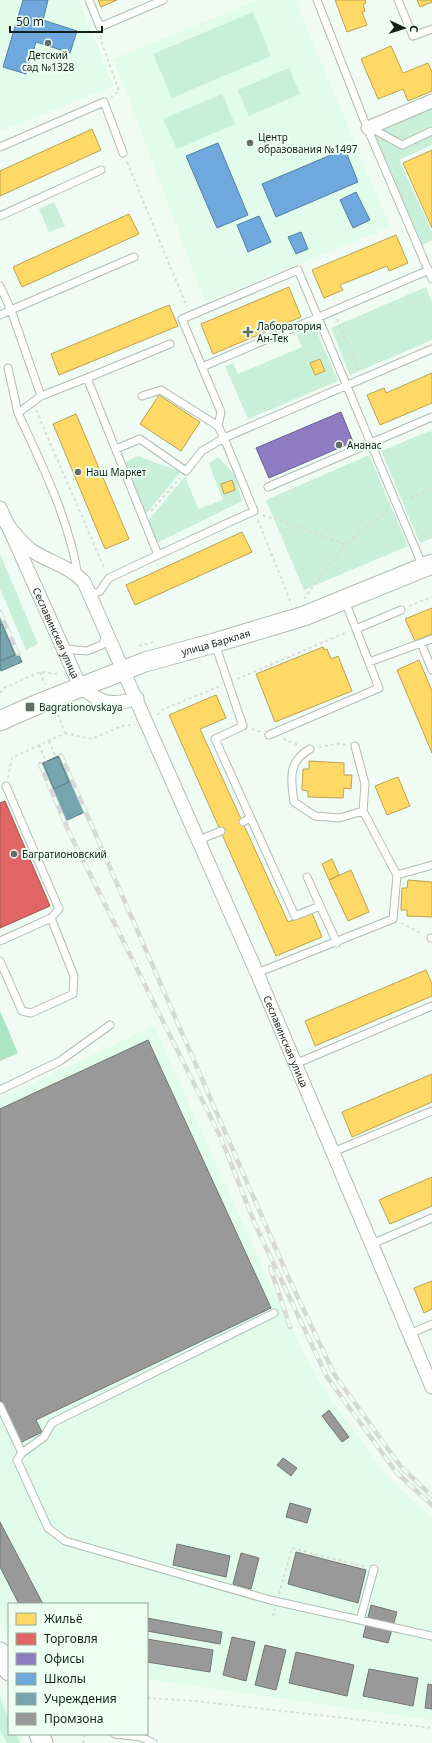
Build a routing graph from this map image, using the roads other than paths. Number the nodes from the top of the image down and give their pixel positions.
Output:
1 (89, 0) edge
2 (163, 0) edge
3 (317, 0) edge
4 (398, 0) edge
5 (432, 29) edge
6 (432, 101) edge
7 (370, 128) junction
8 (432, 131) edge
9 (0, 146) edge
10 (123, 153) road end
11 (101, 170) dead end
12 (0, 216) edge
13 (134, 257) dead end
14 (429, 270) junction
15 (432, 279) edge
16 (0, 286) edge
17 (11, 310) junction
18 (0, 316) edge
19 (318, 317) junction
20 (170, 344) dead end
21 (432, 349) edge
22 (202, 367) junction
23 (8, 368) dead end
24 (87, 378) junction
25 (346, 385) junction
26 (41, 396) junction
27 (142, 396) dead end
28 (18, 413) junction
29 (432, 417) edge
30 (218, 426) junction
31 (224, 438) junction
32 (371, 443) junction
33 (116, 448) junction
34 (268, 487) dead end
35 (0, 508) edge
36 (6, 523) junction
37 (158, 555) junction
38 (428, 566) edge
39 (78, 576) junction
40 (90, 595) junction
41 (345, 601) junction
42 (401, 610) road end
43 (356, 628) junction
44 (108, 634) junction
45 (432, 639) edge
46 (214, 643) junction
47 (421, 643) junction
48 (63, 650) junction
49 (369, 662) junction
50 (124, 669) junction
51 (432, 670) edge
52 (80, 686) junction
53 (137, 698) junction
54 (7, 717) edge
55 (269, 735) dead end
56 (355, 746) road end
57 (310, 749) road end
58 (6, 786) road end
59 (363, 811) junction
60 (250, 818) junction
61 (243, 822) dead end
62 (221, 831) dead end
63 (199, 840) junction
64 (432, 865) edge
65 (397, 875) junction
66 (307, 877) dead end
67 (320, 906) junction
68 (51, 918) junction
69 (0, 941) edge
70 (337, 943) junction
71 (0, 961) edge
72 (257, 973) junction
73 (432, 1006) edge
74 (110, 1025) dead end
75 (295, 1064) junction
76 (0, 1090) edge
77 (432, 1111) edge
78 (333, 1152) junction
79 (432, 1218) edge
80 (372, 1244) junction
81 (274, 1314) dead end
82 (432, 1324) edge
83 (410, 1334) junction
84 (432, 1387) edge
85 (0, 1406) edge
86 (22, 1453) junction
87 (374, 1569) road end
88 (360, 1620) junction
89 (432, 1636) edge
90 (0, 1652) edge
91 (8, 1669) edge
92 (124, 1735) edge
93 (153, 1743) edge

1 - 2 lane
3 - 7 lane
4 - 5 lane
6 - 7 street
7 - 8 lane
7 - 14 lane
9 - 10 lane
11 - 12 lane
13 - 17 lane
14 - 15 lane
14 - 19 lane
16 - 17 lane
17 - 18 lane
17 - 26 lane
19 - 22 lane
19 - 22 lane
19 - 25 lane
20 - 24 lane
21 - 25 lane
22 - 30 lane
23 - 28 lane
24 - 26 lane
24 - 33 lane
25 - 31 lane
25 - 32 lane
26 - 28 lane
27 - 30 lane
28 - 39 lane
29 - 32 lane
30 - 31 lane
31 - 33 lane
31 - 37 lane
32 - 34 lane
32 - 38 lane
33 - 37 lane
35 - 36 street, Сеславинская улица
36 - 39 street, Сеславинская улица
36 - 48 street, Сеславинская улица
37 - 40 lane
38 - 41 main road, улица Барклая
39 - 40 street, Сеславинская улица
40 - 44 street, Сеславинская улица
41 - 43 lane
41 - 46 main road, улица Барклая
42 - 43 lane
43 - 49 lane
44 - 48 lane
44 - 50 street, Сеславинская улица
45 - 47 lane
46 - 50 main road, улица Барклая
46 - 60 lane
47 - 49 lane
47 - 51 lane
48 - 52 street, Сеславинская улица
49 - 55 lane
50 - 52 main road, улица Барклая
50 - 53 street, Сеславинская улица
52 - 53 street, Сеславинская улица
52 - 54 main road, улица Барклая, bridge
53 - 63 street, Сеславинская улица
56 - 59 lane
57 - 59 lane
58 - 68 lane
59 - 65 lane
60 - 61 lane
60 - 67 lane
62 - 63 lane
63 - 72 street, Сеславинская улица
64 - 65 lane
65 - 70 lane
66 - 67 lane
67 - 70 lane
68 - 69 lane
68 - 71 lane
70 - 72 lane
72 - 75 street, Сеславинская улица
73 - 75 lane
74 - 76 lane
75 - 78 street, Сеславинская улица
77 - 78 lane
78 - 80 street, Сеславинская улица
79 - 80 lane
80 - 83 street, Сеславинская улица
81 - 86 lane
82 - 83 lane
83 - 84 street, Сеславинская улица
85 - 86 lane
86 - 88 lane
87 - 88 lane
88 - 89 lane
90 - 91 main road
92 - 93 lane

